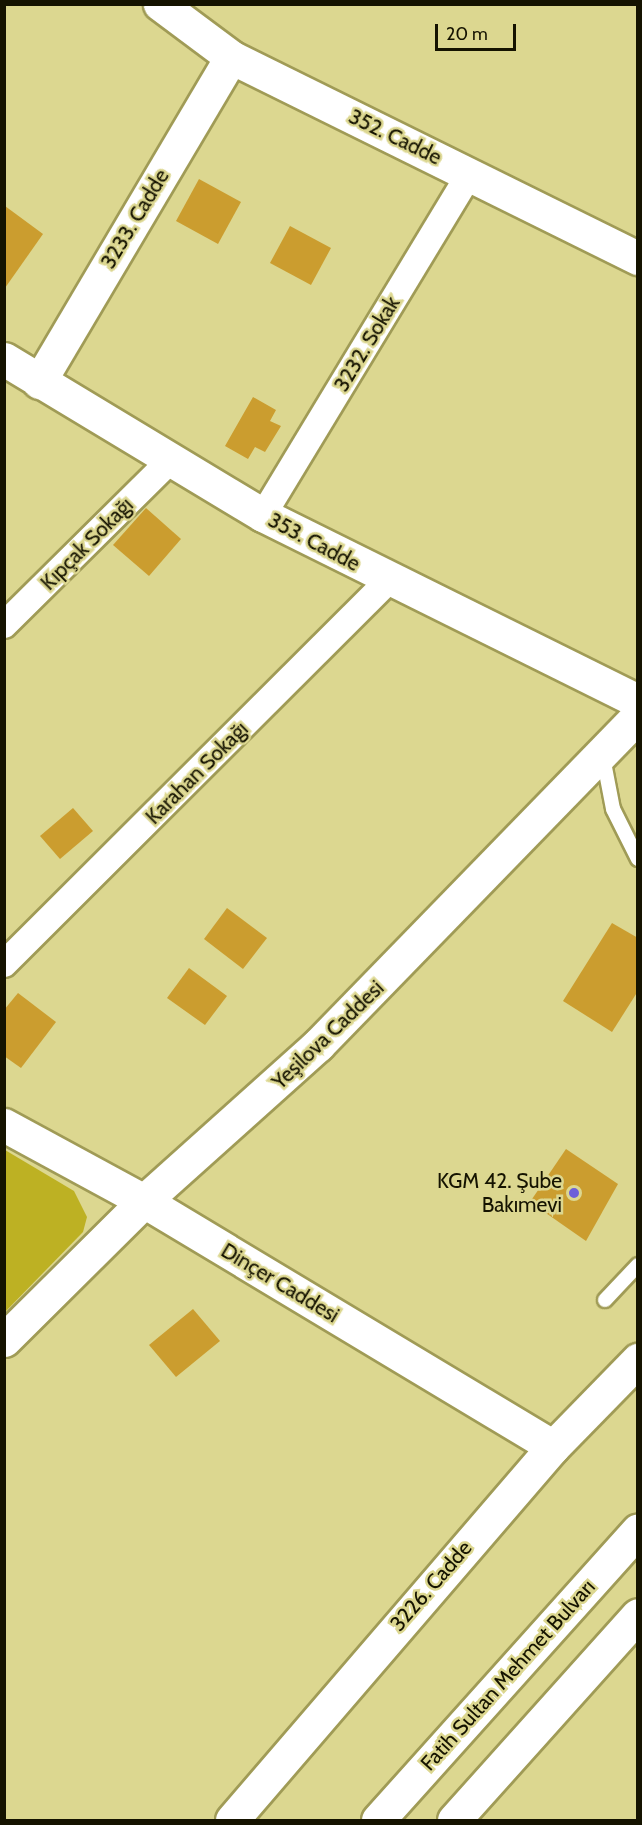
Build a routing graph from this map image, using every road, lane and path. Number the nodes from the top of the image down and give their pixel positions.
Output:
1 (160, 4) edge
2 (231, 57) junction
3 (471, 173) junction
4 (638, 258) edge
5 (4, 359) edge
6 (39, 382) junction
7 (169, 462) junction
8 (263, 515) junction
9 (388, 581) junction
10 (4, 625) edge
11 (638, 701) edge
12 (638, 716) edge
13 (602, 753) junction
14 (638, 859) edge
15 (4, 964) edge
16 (4, 1125) edge
17 (144, 1201) junction
18 (638, 1264) edge
19 (605, 1300) dead end
20 (4, 1340) edge
21 (638, 1360) edge
22 (553, 1447) junction
23 (638, 1530) edge
24 (638, 1615) edge
25 (232, 1821) edge
26 (378, 1821) edge
27 (454, 1821) edge

1 - 2 main road, 352. Cadde
2 - 3 main road, 352. Cadde
2 - 6 main road, 3233. Cadde
3 - 4 main road, 352. Cadde
3 - 8 street, 3232. Sokak
5 - 6 main road, 353. Cadde
6 - 7 main road, 353. Cadde
7 - 8 main road, 353. Cadde
7 - 10 street, Kıpçak Sokağı
8 - 9 main road, 353. Cadde
9 - 11 main road, 353. Cadde
9 - 15 street, Karahan Sokağı
12 - 13 main road, Yeşilova Caddesi
13 - 14 lane
13 - 17 main road, Yeşilova Caddesi
16 - 17 main road, Dinçer Caddesi
17 - 20 main road, Yeşilova Caddesi
17 - 22 main road, Dinçer Caddesi
18 - 19 lane
21 - 22 main road, 3226. Cadde
22 - 25 main road, 3226. Cadde
23 - 26 main road, Fatih Sultan Mehmet Bulvarı
24 - 27 main road

